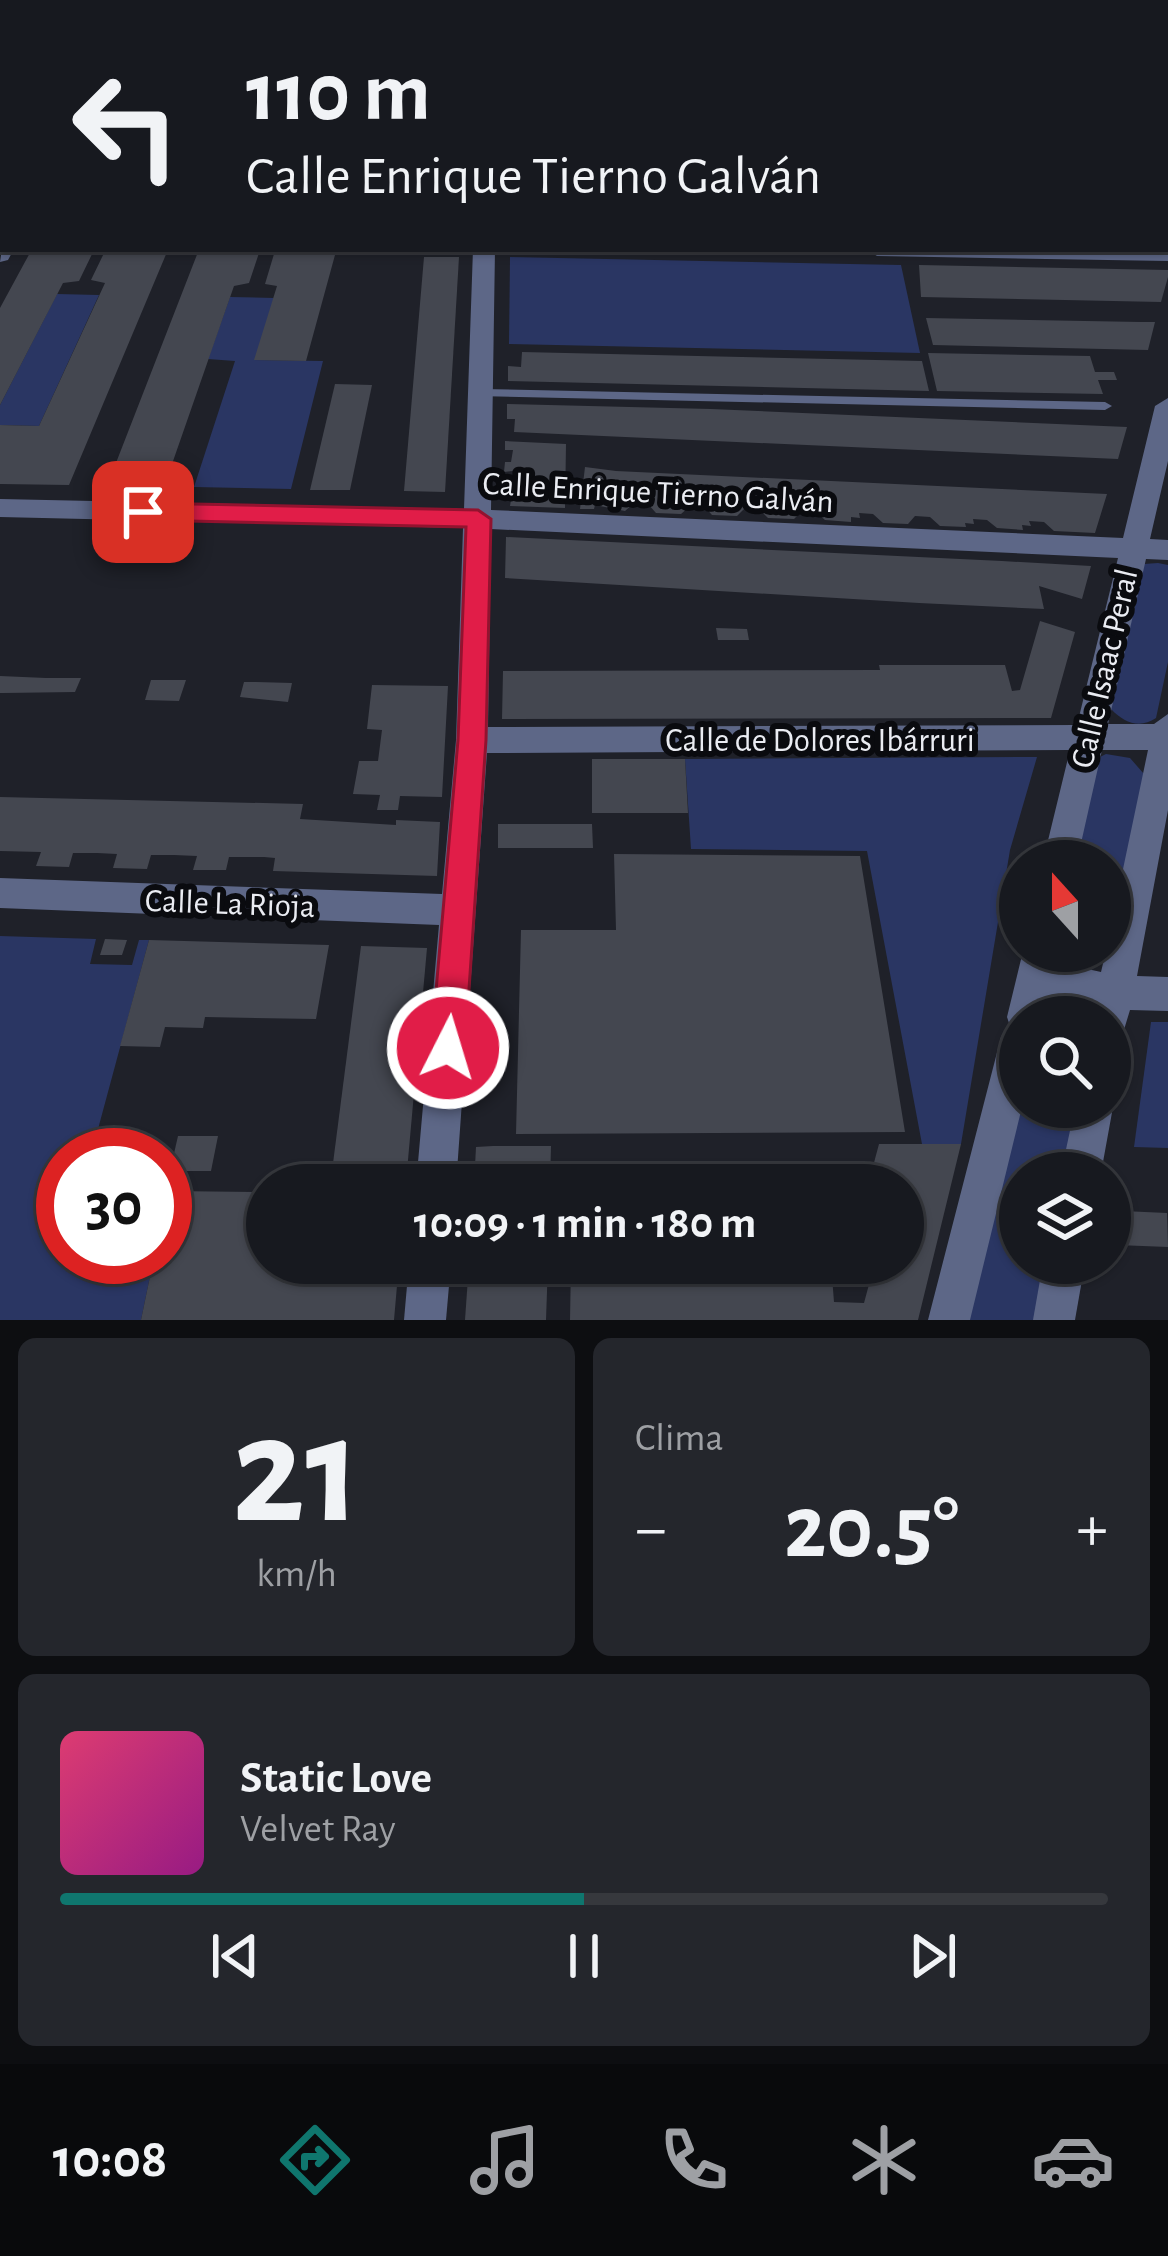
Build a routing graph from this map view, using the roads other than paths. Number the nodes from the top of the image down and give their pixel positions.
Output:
1 (484, 252) edge
2 (1052, 252) edge
3 (1168, 254) edge
4 (481, 392) junction
5 (1105, 406) dead end
6 (1168, 406) edge
7 (0, 508) edge
8 (478, 519) junction
9 (1131, 549) junction
10 (1168, 550) edge
11 (1167, 734) edge
12 (1086, 739) junction
13 (472, 740) junction
14 (1064, 840) edge
15 (0, 893) edge
16 (460, 910) junction
17 (1054, 972) edge
18 (1168, 994) edge
19 (1096, 996) edge
20 (1115, 996) edge
21 (1131, 1002) edge
22 (999, 1122) edge
23 (438, 1164) edge
24 (428, 1284) edge
25 (1060, 1284) edge
26 (425, 1320) edge
27 (950, 1320) edge
28 (1054, 1320) edge

1 - 4 street
2 - 3 street
4 - 5 lane
4 - 8 street
6 - 9 street, Calle Isaac Peral
7 - 8 street, Calle Enrique Tierno Galván
8 - 9 street, Calle Enrique Tierno Galván
8 - 13 street
9 - 10 street, Calle Enrique Tierno Galván
9 - 12 street, Calle Isaac Peral
11 - 12 street, Calle de Dolores Ibárruri
11 - 20 street
12 - 13 street, Calle de Dolores Ibárruri
12 - 14 street, Calle Isaac Peral
13 - 16 street
15 - 16 street, Calle La Rioja
16 - 23 street
17 - 19 street
18 - 21 street
22 - 27 street
24 - 26 street
25 - 28 street

